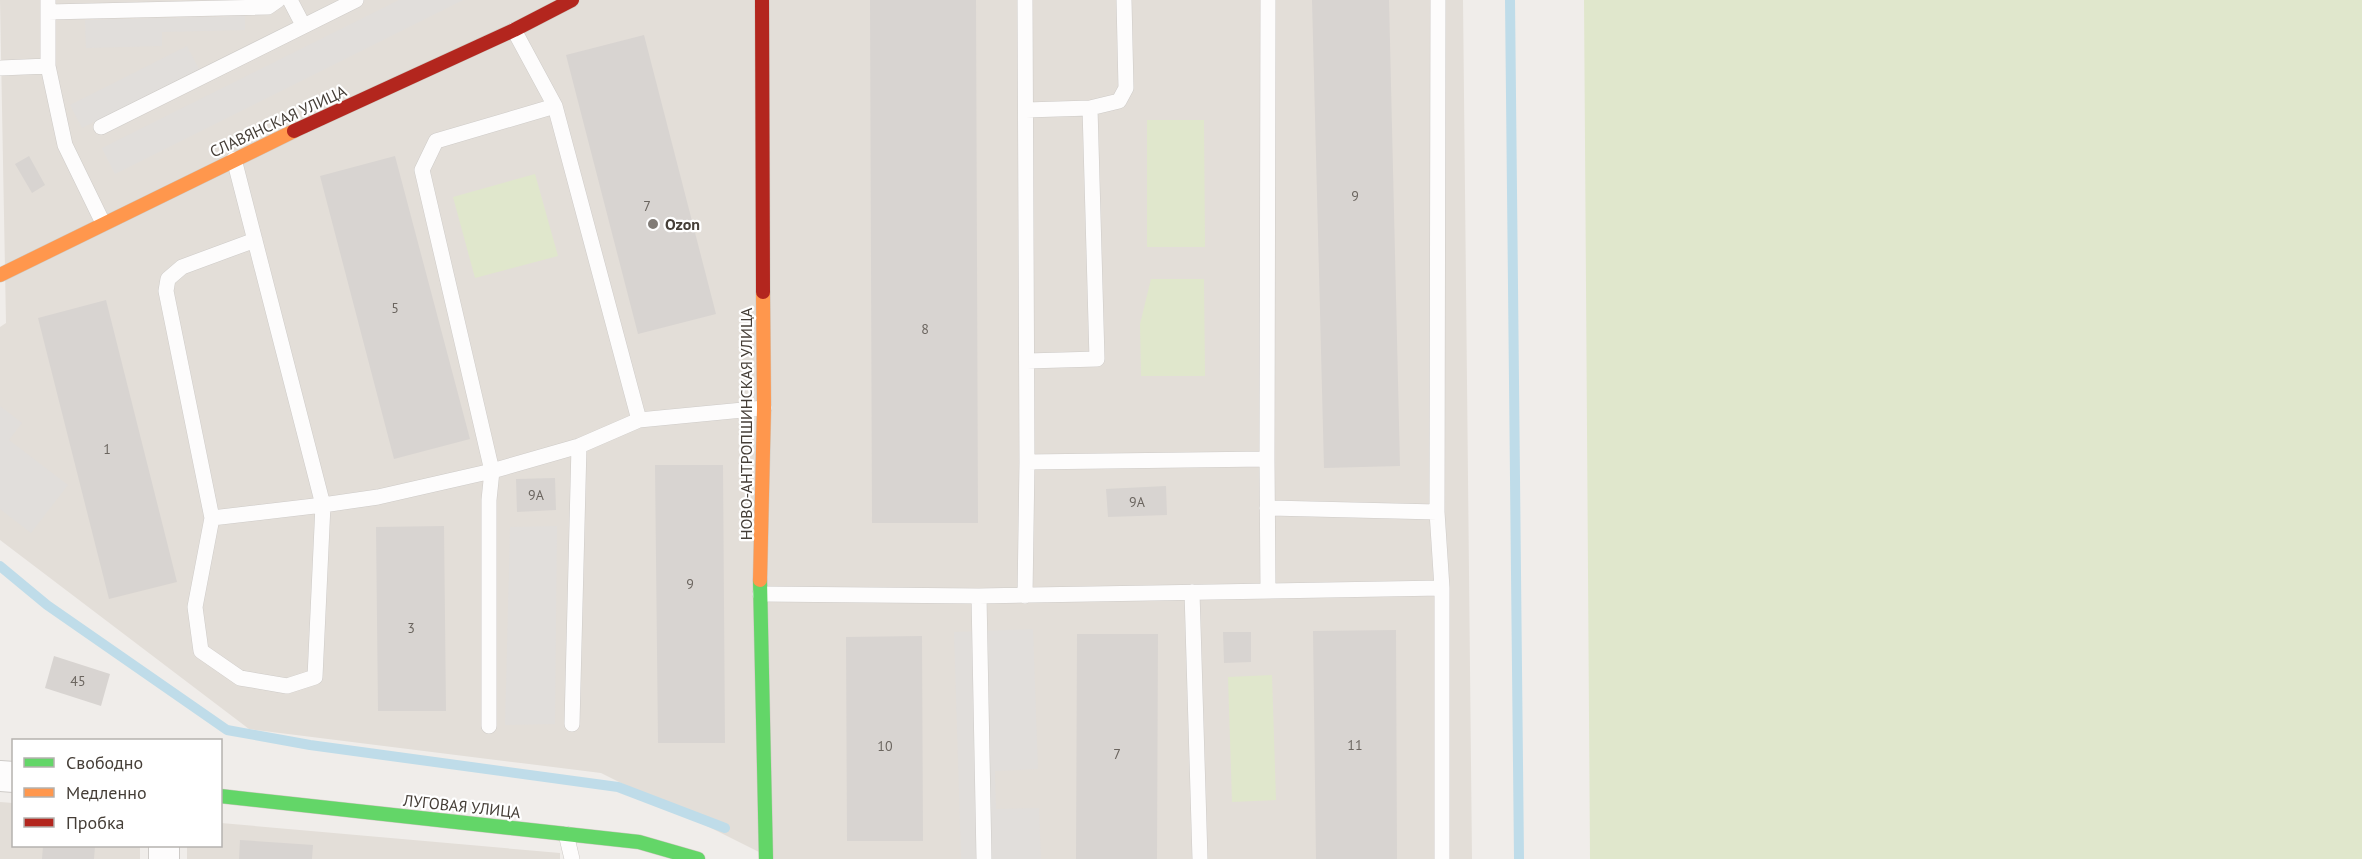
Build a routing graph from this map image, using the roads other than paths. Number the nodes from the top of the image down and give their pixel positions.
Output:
1 (278, 0) edge
2 (290, 0) edge
3 (356, 0) edge
4 (572, 0) edge
5 (762, 0) edge
6 (1025, 0) edge
7 (1124, 0) edge
8 (1268, 0) edge
9 (1438, 0) edge
10 (108, 5) edge
11 (48, 6) edge
12 (303, 25) junction
13 (514, 30) junction
14 (48, 66) junction
15 (0, 68) edge
16 (555, 106) junction
17 (1090, 108) junction
18 (1026, 110) junction
19 (100, 127) dead end
20 (234, 159) junction
21 (103, 223) junction
22 (255, 240) junction
23 (0, 275) edge
24 (1027, 361) junction
25 (764, 408) junction
26 (639, 420) junction
27 (579, 446) junction
28 (1267, 459) junction
29 (1027, 462) junction
30 (492, 471) junction
31 (324, 506) junction
32 (1267, 508) junction
33 (1437, 512) junction
34 (212, 518) junction
35 (1442, 588) junction
36 (1268, 591) junction
37 (1192, 592) junction
38 (760, 594) junction
39 (979, 596) junction
40 (1024, 596) junction
41 (572, 724) dead end
42 (489, 726) dead end
43 (222, 796) edge
44 (566, 834) junction
45 (767, 854) edge
46 (572, 859) edge
47 (698, 859) edge
48 (984, 859) edge
49 (1200, 859) edge
50 (1442, 859) edge

1 - 10 lane
2 - 12 lane
3 - 12 lane
4 - 13 street, СЛАВЯНСКАЯ УЛИЦА
5 - 25 street, НОВО-АНТРОПШИНСКАЯ УЛИЦА
6 - 18 lane
7 - 17 lane
8 - 28 lane
9 - 33 lane
10 - 11 lane
11 - 14 lane
12 - 19 lane
13 - 16 lane
13 - 20 street, СЛАВЯНСКАЯ УЛИЦА
14 - 15 lane
14 - 21 lane
16 - 26 lane
16 - 30 lane
17 - 18 lane
17 - 24 lane
18 - 24 lane
20 - 21 street, СЛАВЯНСКАЯ УЛИЦА
20 - 22 lane
21 - 23 street, СЛАВЯНСКАЯ УЛИЦА
22 - 31 lane
22 - 34 lane
24 - 29 lane
25 - 26 lane
25 - 38 street, НОВО-АНТРОПШИНСКАЯ УЛИЦА
26 - 27 lane
27 - 30 lane
27 - 41 lane
28 - 29 lane
28 - 32 lane
29 - 40 lane
30 - 31 lane
30 - 42 lane
31 - 34 lane
31 - 34 lane
32 - 33 lane
32 - 36 lane
33 - 35 lane
35 - 36 lane
35 - 50 lane
36 - 37 lane
37 - 40 lane
37 - 49 lane
38 - 39 lane
38 - 45 street, НОВО-АНТРОПШИНСКАЯ УЛИЦА
39 - 40 lane
39 - 48 lane
43 - 44 street, ЛУГОВАЯ УЛИЦА
44 - 46 lane
44 - 47 street, ЛУГОВАЯ УЛИЦА

